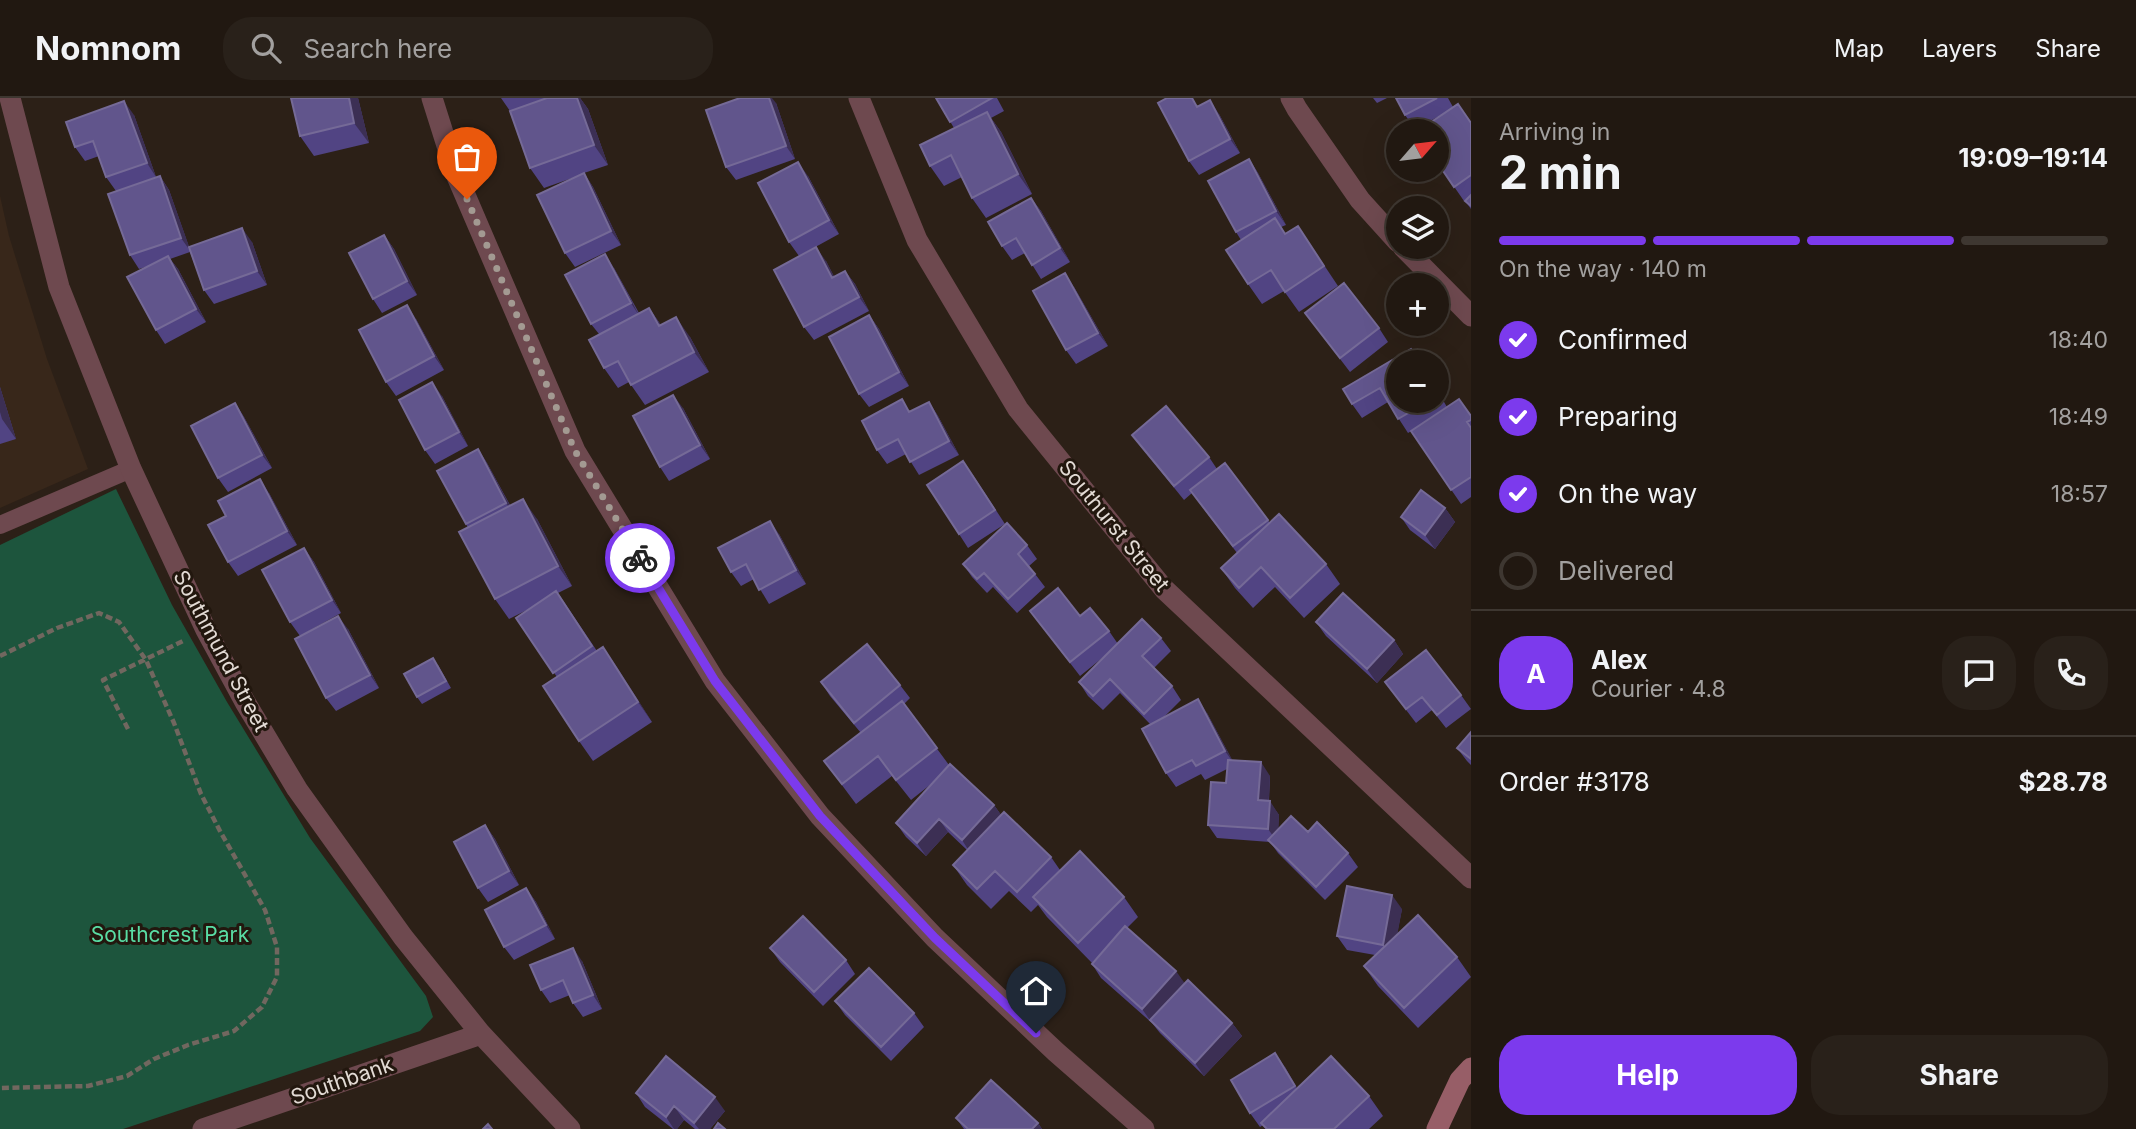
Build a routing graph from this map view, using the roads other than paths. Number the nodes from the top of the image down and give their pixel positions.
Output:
1 (10, 98) edge
2 (432, 98) edge
3 (859, 98) edge
4 (1291, 98) edge
5 (1386, 229) edge
6 (1415, 259) edge
7 (1471, 316) edge
8 (131, 469) junction
9 (0, 524) edge
10 (1471, 878) edge
11 (481, 1034) junction
12 (1471, 1068) edge
13 (203, 1129) edge
14 (570, 1129) edge
15 (1143, 1129) edge
16 (1437, 1129) edge

1 - 8 street, Southmund Street
2 - 15 street
3 - 10 street, Southurst Street
4 - 5 street
6 - 7 street
8 - 9 lane
8 - 11 street, Southmund Street
11 - 13 street, Southbank
11 - 14 street, Southmund Street
12 - 16 street

